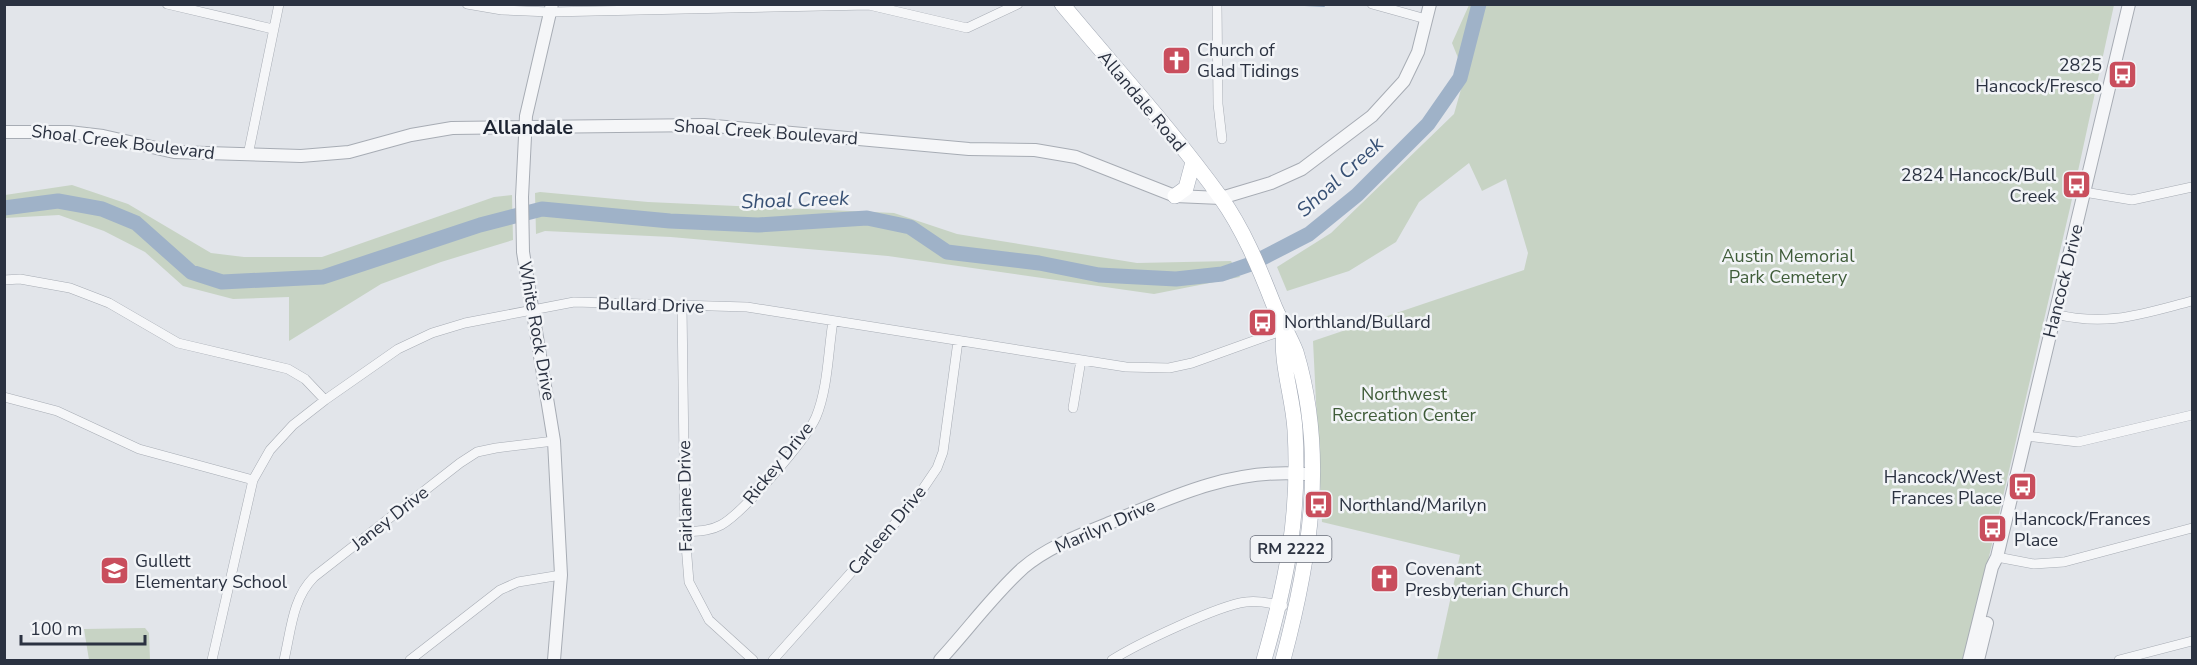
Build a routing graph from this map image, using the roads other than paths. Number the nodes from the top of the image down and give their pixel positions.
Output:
1 (167, 4) edge
2 (279, 4) edge
3 (467, 4) edge
4 (1018, 4) edge
5 (1062, 4) edge
6 (1217, 4) edge
7 (1372, 4) edge
8 (1430, 4) edge
9 (2129, 4) edge
10 (551, 8) edge
11 (1426, 19) junction
12 (273, 29) junction
13 (525, 125) junction
14 (4, 132) edge
15 (1222, 139) dead end
16 (248, 155) junction
17 (1192, 162) junction
18 (2193, 187) edge
19 (2084, 192) junction
20 (1175, 196) junction
21 (1221, 198) junction
22 (4, 280) edge
23 (2193, 301) edge
24 (682, 306) junction
25 (531, 310) junction
26 (2055, 314) junction
27 (833, 321) junction
28 (1284, 330) junction
29 (958, 341) junction
30 (1081, 360) junction
31 (4, 397) edge
32 (325, 400) junction
33 (1074, 408) dead end
34 (2193, 415) edge
35 (2025, 436) junction
36 (554, 441) junction
37 (1304, 474) junction
38 (253, 480) junction
39 (2193, 528) edge
40 (685, 532) junction
41 (1997, 558) junction
42 (561, 575) junction
43 (1279, 605) junction
44 (1297, 610) junction
45 (2193, 641) edge
46 (1978, 646) junction
47 (1118, 659) edge
48 (212, 660) edge
49 (284, 660) edge
50 (410, 660) edge
51 (554, 660) edge
52 (753, 660) edge
53 (773, 660) edge
54 (940, 660) edge
55 (1264, 660) edge
56 (1283, 660) edge
57 (1969, 660) edge
58 (1978, 660) edge
59 (2119, 660) edge

1 - 12 street
2 - 12 street
3 - 10 street
4 - 10 street
5 - 17 main road, Allandale Road / RM 2222
6 - 15 street
7 - 11 street
8 - 11 street, Shoal Creek Boulevard
9 - 19 street, Hancock Drive
10 - 13 street, White Rock Drive
11 - 21 street, Shoal Creek Boulevard
12 - 16 street
13 - 16 street, Shoal Creek Boulevard
13 - 20 street, Shoal Creek Boulevard
13 - 25 street, White Rock Drive
14 - 16 street, Shoal Creek Boulevard
17 - 20 main road
17 - 21 main road, Allandale Road / RM 2222
18 - 19 street
19 - 26 street, Hancock Drive
20 - 21 street, Shoal Creek Boulevard
21 - 28 main road, RM 2222
22 - 32 street
23 - 26 street
24 - 25 street, Bullard Drive
24 - 27 street, Bullard Drive
24 - 40 street, Fairlane Drive
25 - 32 street, Bullard Drive
25 - 36 street, White Rock Drive
26 - 35 street, Hancock Drive
27 - 29 street, Bullard Drive
27 - 40 street, Rickey Drive
28 - 30 street, Bullard Drive
28 - 37 main road, RM 2222
29 - 30 street, Bullard Drive
29 - 53 street, Carleen Drive
30 - 33 street
31 - 38 street
32 - 38 street, Bullard Drive
34 - 35 street
35 - 41 street, Hancock Drive
36 - 42 street, White Rock Drive
36 - 49 street, Janey Drive
37 - 43 main road, RM 2222
37 - 44 main road, RM 2222
37 - 54 street, Marilyn Drive
38 - 48 street, Bullard Drive
39 - 41 street
40 - 52 street, Fairlane Drive
41 - 46 street, Hancock Drive
42 - 50 street
42 - 51 street, White Rock Drive
43 - 44 street
43 - 47 street
43 - 55 main road, RM 2222
44 - 56 main road, RM 2222
45 - 59 street
46 - 57 street, Hancock Drive
46 - 58 street, Hancock Drive

